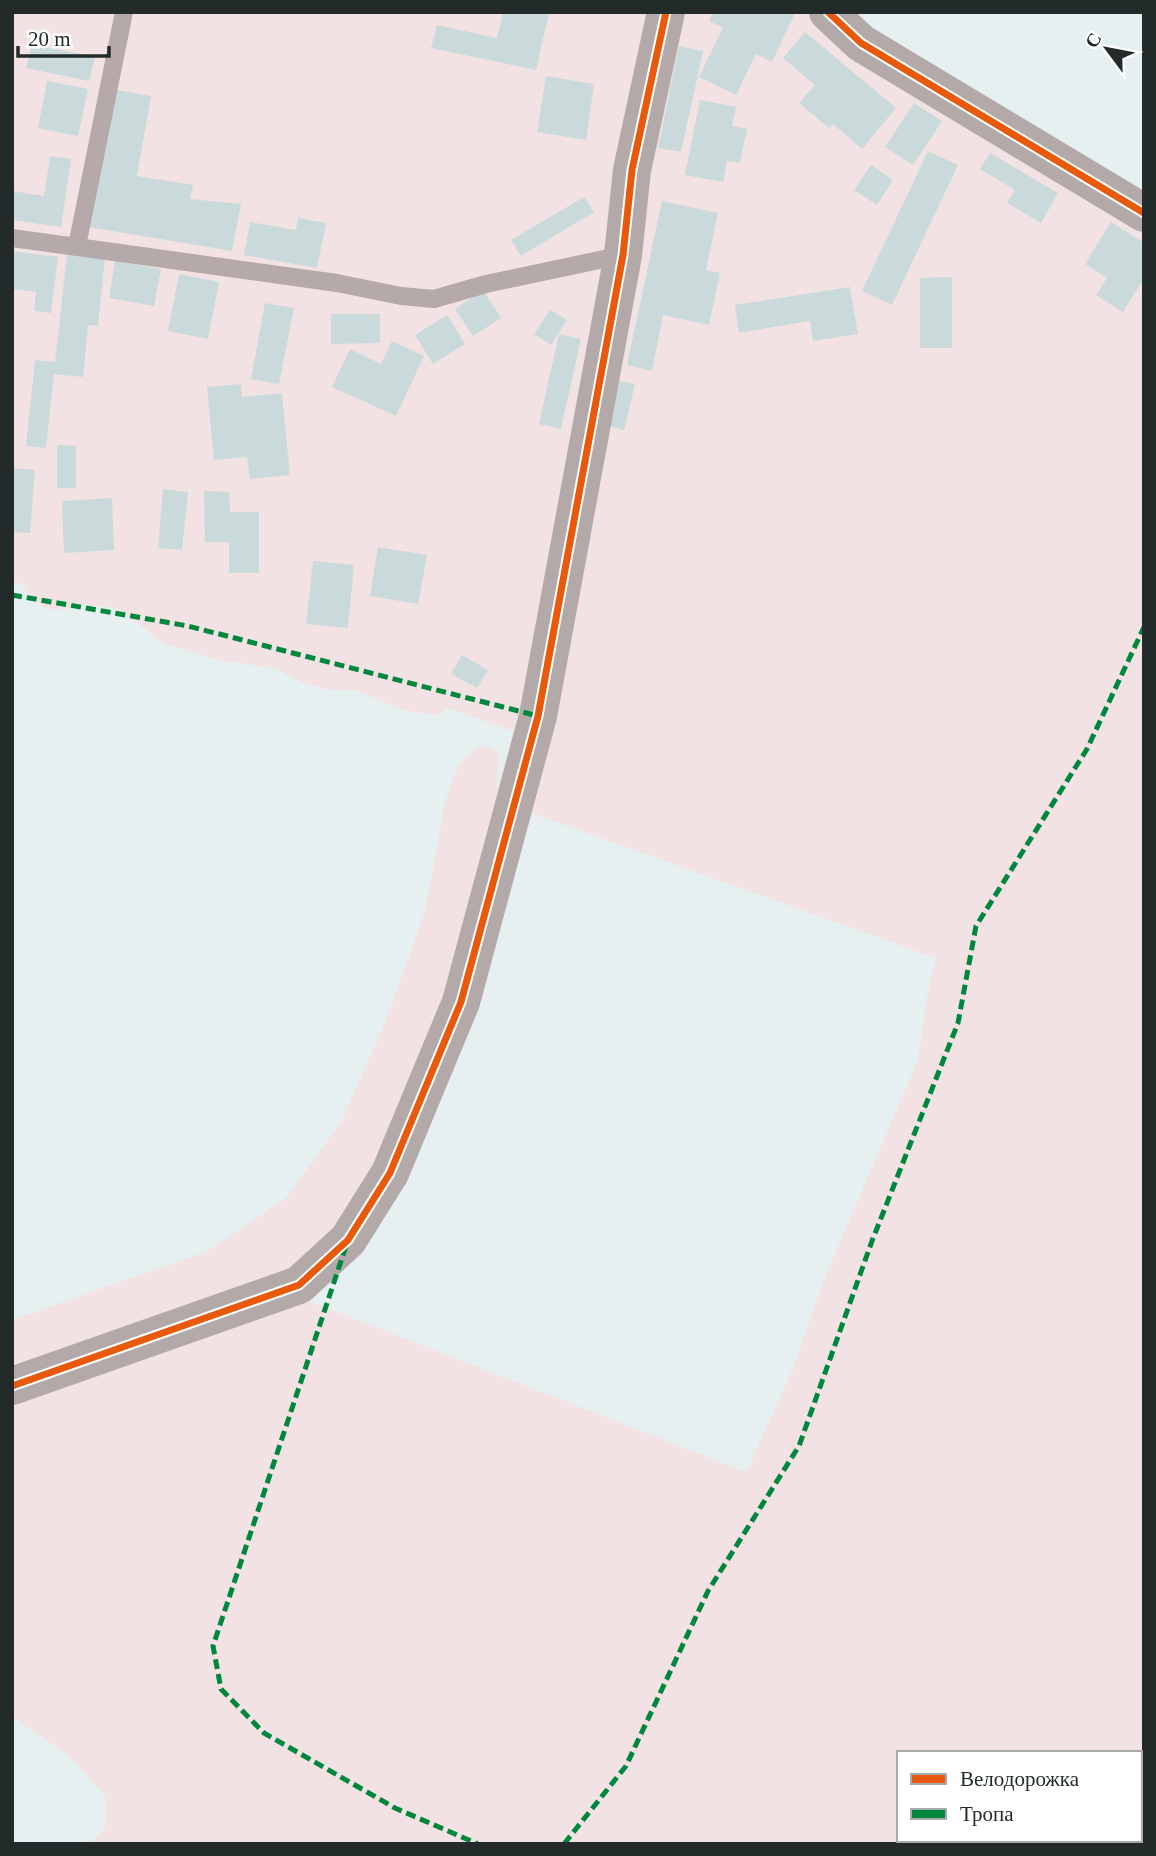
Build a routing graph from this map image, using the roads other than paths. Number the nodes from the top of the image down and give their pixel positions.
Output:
1 (124, 12) edge
2 (666, 12) edge
3 (828, 12) edge
4 (1144, 213) edge
5 (12, 238) edge
6 (77, 246) junction
7 (623, 255) junction
8 (12, 1385) edge

1 - 6 lane
2 - 7 street
3 - 4 street
5 - 6 lane
6 - 7 lane
7 - 8 street

